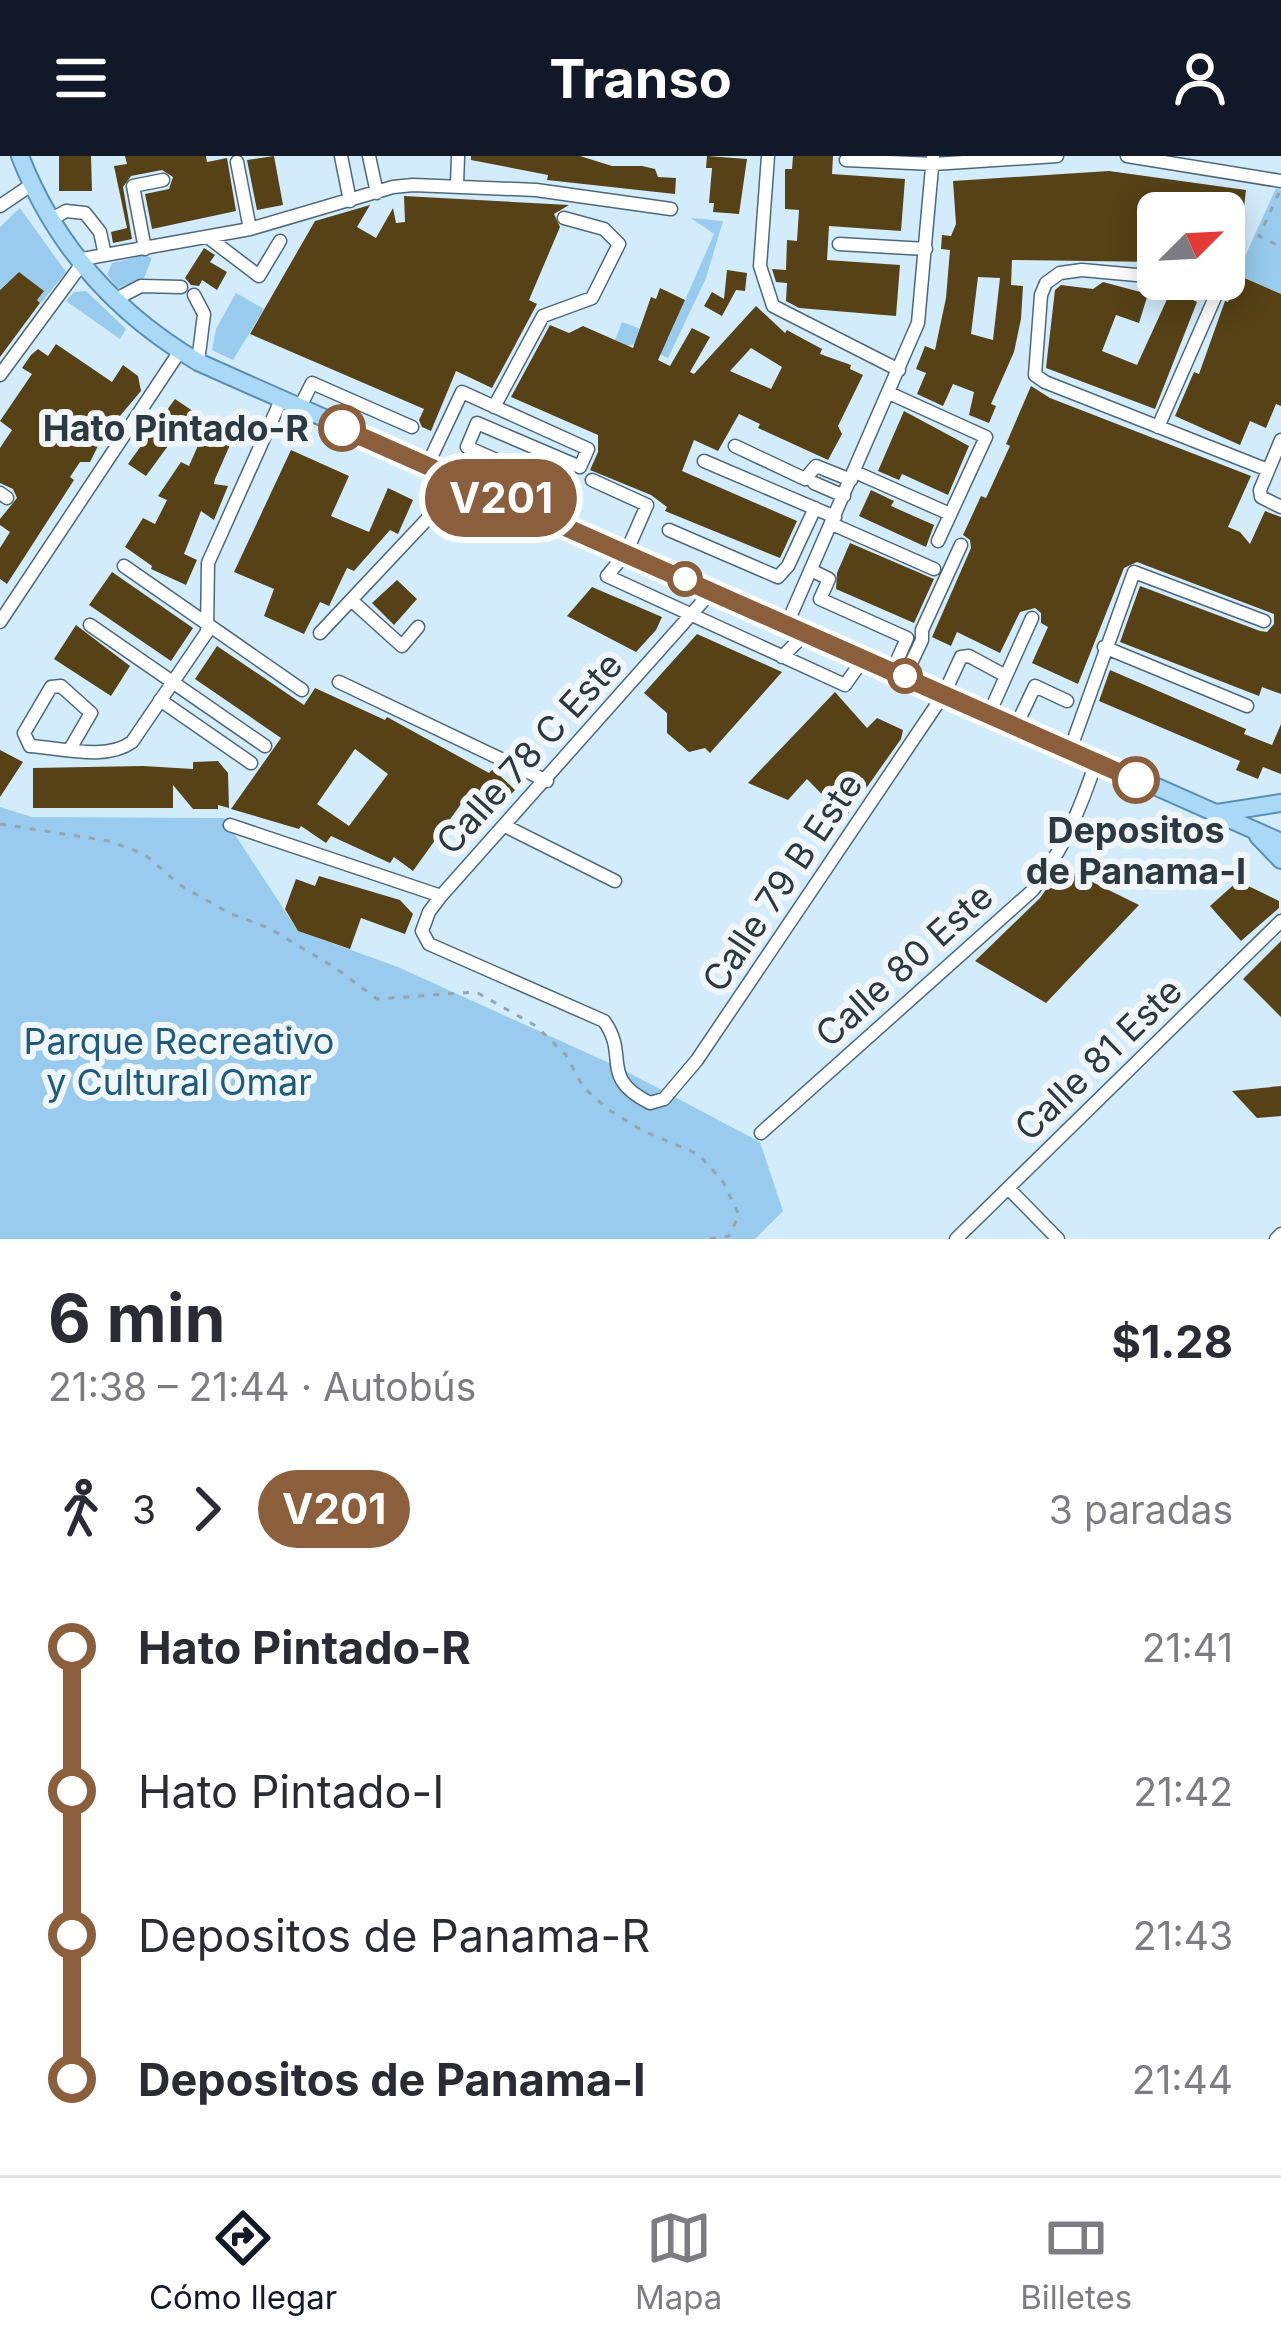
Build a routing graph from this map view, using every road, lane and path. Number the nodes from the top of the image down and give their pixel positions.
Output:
1 (20, 156) edge
2 (340, 156) edge
3 (369, 156) edge
4 (458, 156) edge
5 (768, 156) edge
6 (1057, 156) edge
7 (1127, 156) edge
8 (846, 160) dead end
9 (933, 160) edge
10 (237, 162) dead end
11 (163, 180) dead end
12 (1281, 181) edge
13 (31, 184) junction
14 (457, 184) junction
15 (377, 193) junction
16 (1281, 194) edge
17 (350, 201) junction
18 (0, 206) edge
19 (671, 209) dead end
20 (564, 218) dead end
21 (50, 220) junction
22 (250, 229) junction
23 (208, 238) junction
24 (280, 242) dead end
25 (838, 244) dead end
26 (1281, 247) edge
27 (145, 249) junction
28 (926, 249) junction
29 (106, 255) junction
30 (79, 262) junction
31 (1137, 275) edge
32 (181, 287) dead end
33 (194, 296) dead end
34 (114, 300) junction
35 (1214, 300) edge
36 (180, 351) junction
37 (198, 362) junction
38 (899, 370) junction
39 (0, 375) edge
40 (890, 393) junction
41 (281, 400) junction
42 (494, 407) junction
43 (299, 409) junction
44 (412, 427) dead end
45 (1158, 427) junction
46 (1281, 440) edge
47 (735, 446) dead end
48 (704, 461) dead end
49 (428, 466) junction
50 (1268, 470) junction
51 (853, 476) junction
52 (592, 480) dead end
53 (463, 482) junction
54 (814, 483) dead end
55 (844, 496) junction
56 (1281, 507) edge
57 (815, 508) junction
58 (950, 514) junction
59 (834, 520) junction
60 (553, 521) junction
61 (669, 530) dead end
62 (938, 541) dead end
63 (961, 545) dead end
64 (626, 553) junction
65 (124, 566) dead end
66 (934, 569) dead end
67 (811, 571) junction
68 (712, 591) junction
69 (351, 600) junction
70 (691, 616) junction
71 (1032, 618) dead end
72 (1264, 621) dead end
73 (0, 622) edge
74 (206, 623) junction
75 (788, 624) junction
76 (90, 626) dead end
77 (418, 627) dead end
78 (807, 632) junction
79 (320, 633) dead end
80 (1104, 647) junction
81 (782, 657) junction
82 (864, 658) junction
83 (899, 673) junction
84 (1006, 676) junction
85 (172, 682) junction
86 (339, 682) dead end
87 (302, 690) dead end
88 (944, 694) junction
89 (160, 700) junction
90 (1067, 701) dead end
91 (1247, 706) dead end
92 (989, 714) junction
93 (1016, 726) junction
94 (265, 746) dead end
95 (70, 749) junction
96 (1070, 750) junction
97 (1096, 762) junction
98 (251, 763) dead end
99 (547, 781) junction
100 (1281, 803) edge
101 (1210, 813) junction
102 (279, 823) dead end
103 (0, 824) edge
104 (1281, 824) edge
105 (230, 825) dead end
106 (506, 826) junction
107 (1254, 831) junction
108 (269, 838) junction
109 (1281, 842) edge
110 (1281, 860) edge
111 (615, 881) dead end
112 (441, 896) junction
113 (1281, 922) edge
114 (761, 1133) dead end
115 (1009, 1189) junction
116 (710, 1239) edge
117 (956, 1239) edge
118 (1058, 1239) edge

1 - 13 main road
2 - 17 street
3 - 15 street
4 - 14 street
5 - 38 street
6 - 9 street
7 - 12 street
8 - 9 street
9 - 28 street
10 - 22 street
11 - 27 street
13 - 18 street
13 - 21 main road
14 - 15 street
14 - 19 street
15 - 17 street
16 - 26 path
17 - 22 street
20 - 42 street
21 - 29 street
21 - 30 main road
22 - 23 street
23 - 24 street
23 - 27 street
25 - 28 street
27 - 29 street
28 - 38 street
29 - 30 street
30 - 34 main road
30 - 39 street
31 - 45 street
32 - 34 street
33 - 37 street
34 - 36 main road
35 - 45 street
36 - 37 main road
36 - 73 street
37 - 41 main road
38 - 40 street
40 - 51 street
40 - 58 street
41 - 43 main road
41 - 74 street
42 - 49 street
42 - 60 street
43 - 44 street
43 - 49 main road
45 - 50 street
46 - 50 street
47 - 51 street
48 - 57 street
49 - 53 main road
50 - 56 street
51 - 55 street
51 - 58 street
52 - 64 street
53 - 60 main road
53 - 69 street
54 - 55 street
55 - 59 street
57 - 59 street
57 - 61 street
58 - 62 street
59 - 66 street
59 - 67 street
60 - 64 main road
63 - 83 street
64 - 68 main road
64 - 70 street
65 - 74 street
67 - 75 street
67 - 83 street
68 - 70 street, Calle 78 C Este
68 - 75 main road
69 - 77 street
69 - 79 street
70 - 81 street
70 - 99 street, Calle 78 C Este
71 - 84 street
72 - 80 street
74 - 85 street
74 - 87 street
75 - 78 main road
76 - 85 street
78 - 81 street
78 - 82 main road
80 - 91 street
80 - 96 street
81 - 82 street
82 - 83 main road
83 - 88 main road
84 - 88 street, Calle 79 B Este
84 - 92 street
85 - 89 street
85 - 94 street
86 - 99 street
88 - 92 main road
88 - 112 street, Calle 79 B Este
89 - 95 street
89 - 98 street
90 - 93 street
92 - 93 main road
93 - 96 main road
95 - 95 street
96 - 97 main road
97 - 101 main road
97 - 114 street, Calle 80 Este
99 - 106 street, Calle 78 C Este
100 - 101 main road
101 - 107 main road
102 - 108 street
103 - 116 path
104 - 107 main road
105 - 108 street, Calle 78 C Este
106 - 111 street
106 - 112 street, Calle 78 C Este
107 - 109 main road
107 - 110 main road
108 - 112 street, Calle 78 C Este
113 - 115 street, Calle 81 Este
115 - 117 street, Calle 81 Este
115 - 118 street

